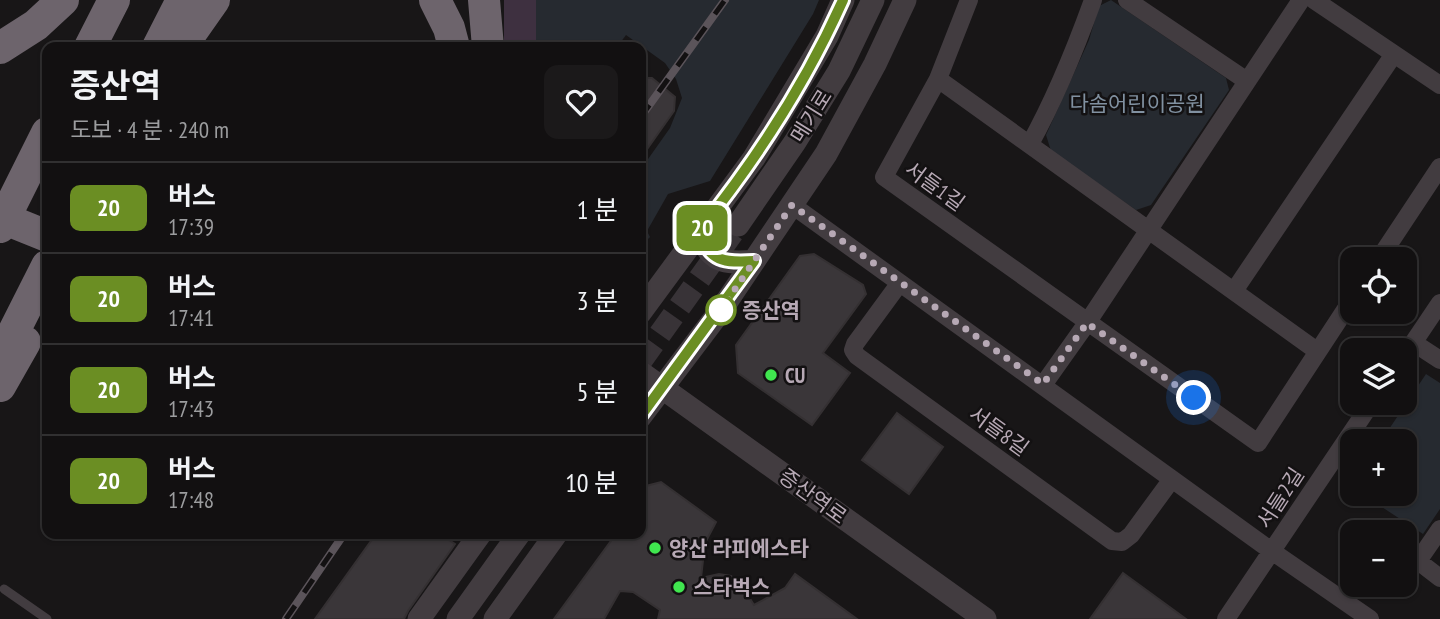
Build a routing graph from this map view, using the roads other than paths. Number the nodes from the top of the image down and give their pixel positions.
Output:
1 (63, 0) edge
2 (114, 0) edge
3 (182, 0) edge
4 (214, 0) edge
5 (435, 0) edge
6 (484, 0) edge
7 (843, 0) edge
8 (873, 0) edge
9 (905, 0) edge
10 (969, 0) edge
11 (1093, 0) edge
12 (1127, 0) edge
13 (1301, 0) edge
14 (1314, 0) edge
15 (93, 42) edge
16 (161, 42) edge
17 (185, 42) edge
18 (453, 42) edge
19 (488, 42) edge
20 (0, 48) edge
21 (1394, 54) junction
22 (938, 79) junction
23 (1247, 81) junction
24 (1440, 85) edge
25 (42, 143) edge
26 (1030, 144) junction
27 (1440, 167) edge
28 (0, 195) edge
29 (792, 205) junction
30 (42, 211) edge
31 (0, 218) edge
32 (738, 225) tunnel mouth
33 (0, 228) edge
34 (1149, 229) junction
35 (699, 231) junction
36 (42, 234) edge
37 (1387, 247) edge
38 (754, 261) junction
39 (42, 275) edge
40 (899, 284) junction
41 (1234, 291) junction
42 (1440, 303) edge
43 (646, 305) edge
44 (42, 308) edge
45 (1340, 317) edge
46 (1087, 323) junction
47 (1416, 338) edge
48 (1317, 351) junction
49 (1417, 352) edge
50 (0, 359) edge
51 (1440, 360) edge
52 (646, 376) edge
53 (1043, 384) junction
54 (0, 386) edge
55 (662, 388) junction
56 (646, 409) edge
57 (1363, 415) edge
58 (1172, 479) junction
59 (1440, 529) edge
60 (476, 539) edge
61 (515, 539) edge
62 (552, 539) edge
63 (1273, 552) junction
64 (1440, 578) edge
65 (4, 589) dead end
66 (47, 619) edge
67 (419, 619) edge
68 (458, 619) edge
69 (495, 619) edge
70 (985, 619) edge
71 (1226, 619) edge
72 (1370, 619) edge

1 - 20 highway
2 - 15 highway
3 - 16 highway
4 - 17 highway
5 - 18 highway
6 - 19 highway
7 - 35 street
8 - 32 street, 메기로
9 - 29 street
10 - 22 street, 서들1길
11 - 26 street
12 - 23 street
13 - 23 street
14 - 21 street
21 - 24 street
21 - 41 street
22 - 26 street
22 - 46 street, 서들1길
23 - 34 street
25 - 33 highway
26 - 34 street
27 - 37 street
28 - 30 highway
29 - 38 street
29 - 40 street
31 - 36 highway
34 - 41 street
34 - 46 street
35 - 38 street
35 - 43 street
38 - 55 street
39 - 50 highway
40 - 53 street
40 - 58 street, 서들8길
41 - 48 street
42 - 47 street
44 - 54 highway
45 - 48 street, 서들1길
46 - 48 street, 서들1길
46 - 53 street
49 - 51 street
52 - 55 street, 증산역로
53 - 58 street
55 - 56 street
55 - 70 street, 증산역로
57 - 63 street, 서들2길
58 - 63 street
59 - 64 street
60 - 67 street
61 - 68 street
62 - 69 street
63 - 71 street, 서들2길
63 - 72 street
65 - 66 lane

